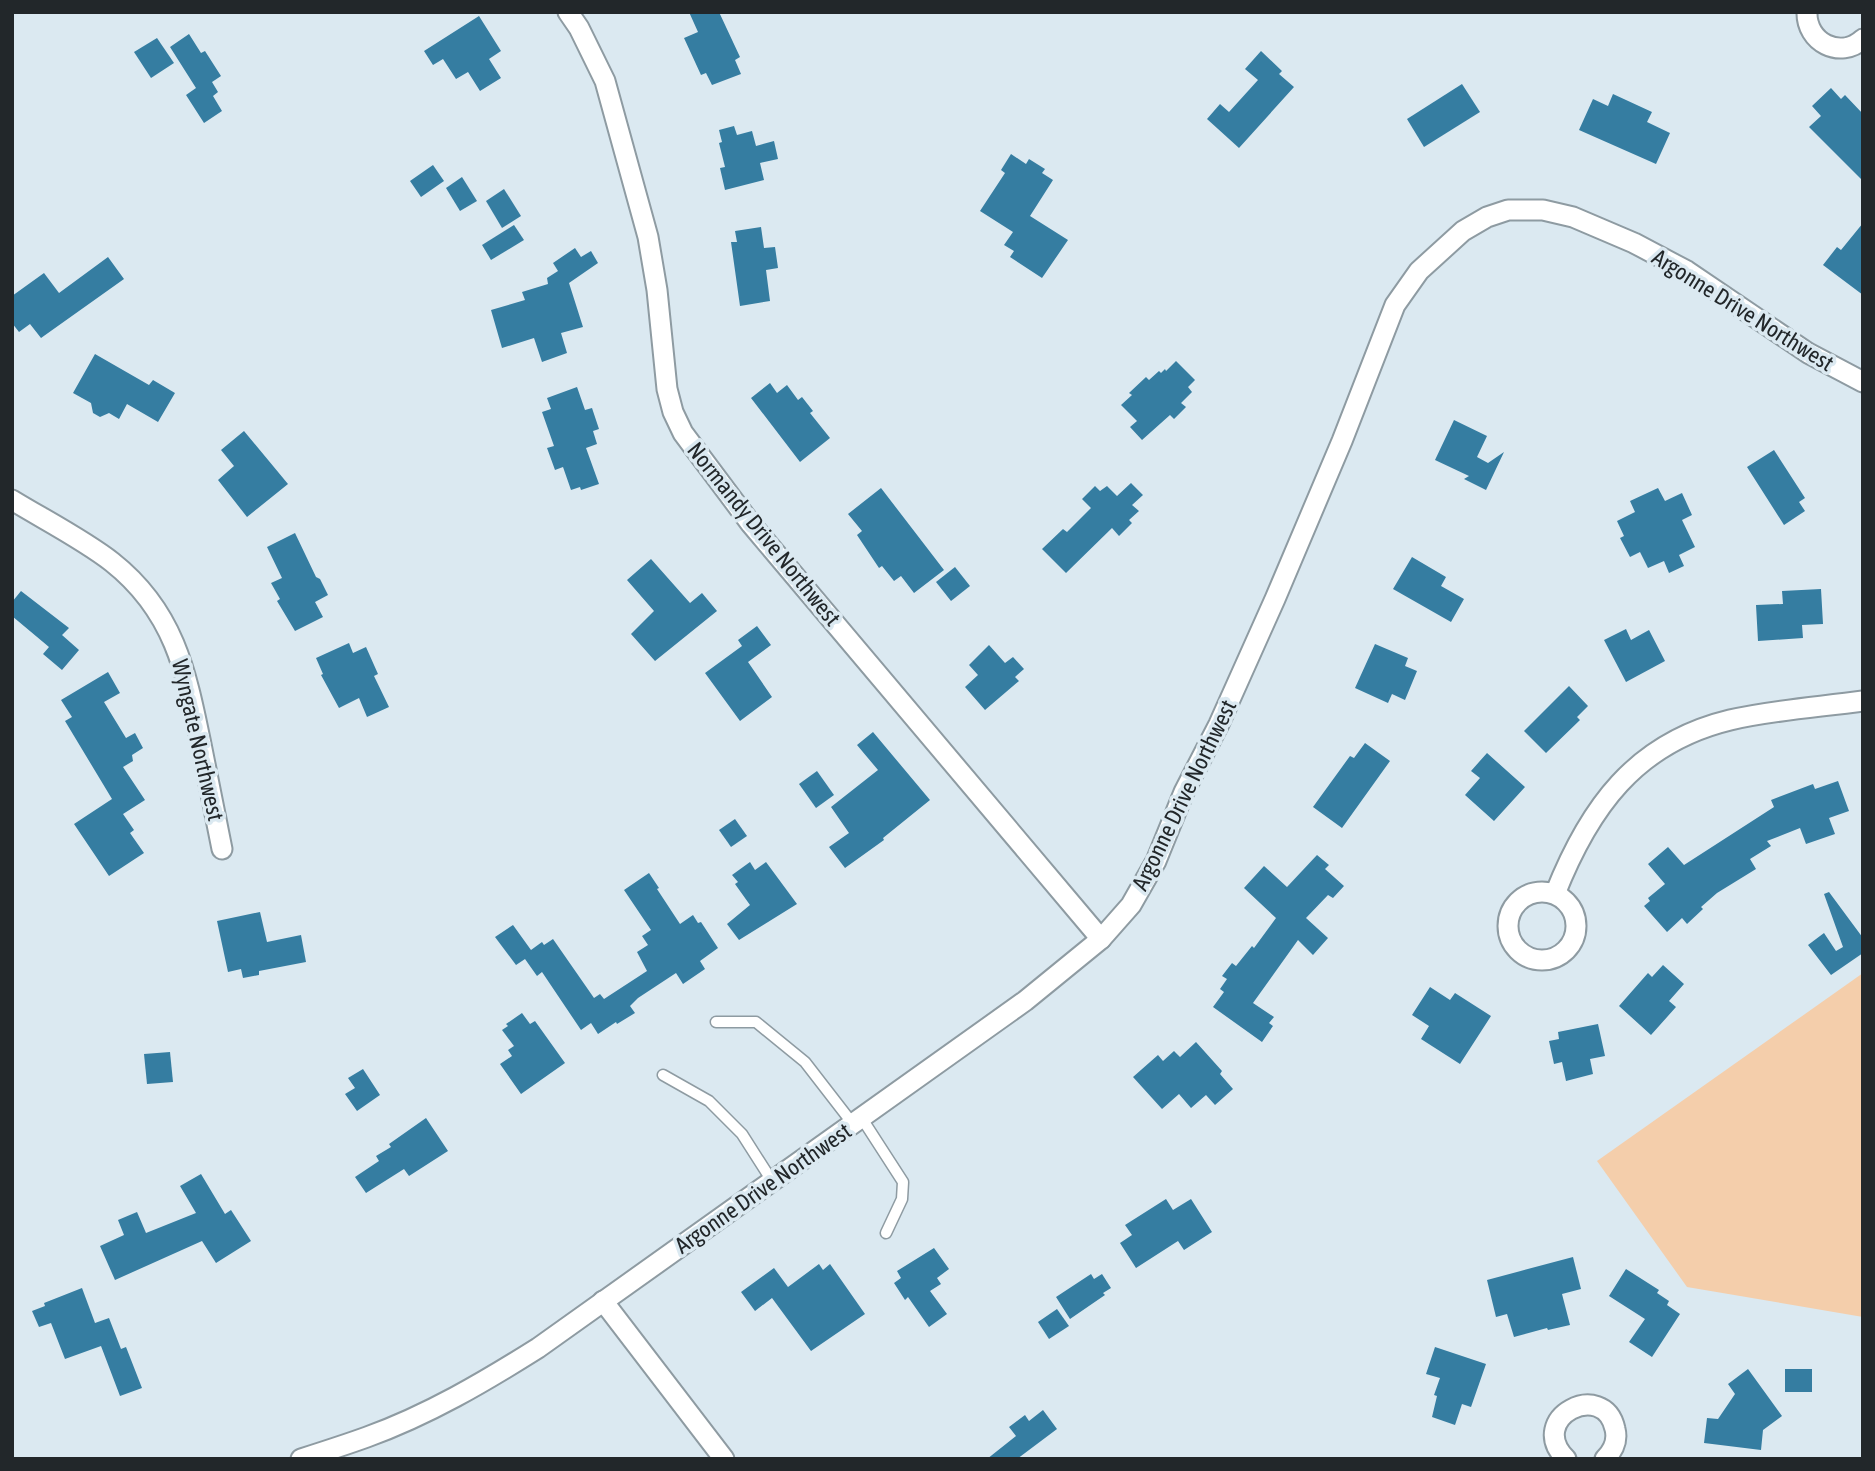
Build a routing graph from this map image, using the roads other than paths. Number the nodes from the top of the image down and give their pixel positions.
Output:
1 (568, 12) edge
2 (1807, 12) edge
3 (1862, 41) edge
4 (1863, 382) edge
5 (12, 500) edge
6 (1863, 701) edge
7 (222, 849) dead end
8 (1555, 894) dead end
9 (1101, 939) junction
10 (716, 1022) dead end
11 (663, 1075) dead end
12 (857, 1121) junction
13 (772, 1181) junction
14 (886, 1233) dead end
15 (603, 1301) junction
16 (1609, 1458) edge
17 (300, 1459) edge
18 (724, 1459) edge
19 (1566, 1459) edge

1 - 9 street, Normandy Drive Northwest
2 - 3 street
4 - 9 street, Argonne Drive Northwest
5 - 7 street, Wyngate Northwest
6 - 8 street
9 - 12 street, Argonne Drive Northwest
10 - 12 lane
11 - 13 lane
12 - 13 street, Argonne Drive Northwest
12 - 14 lane
13 - 15 street, Argonne Drive Northwest
15 - 17 street, Argonne Drive Northwest
15 - 18 street
16 - 19 street

